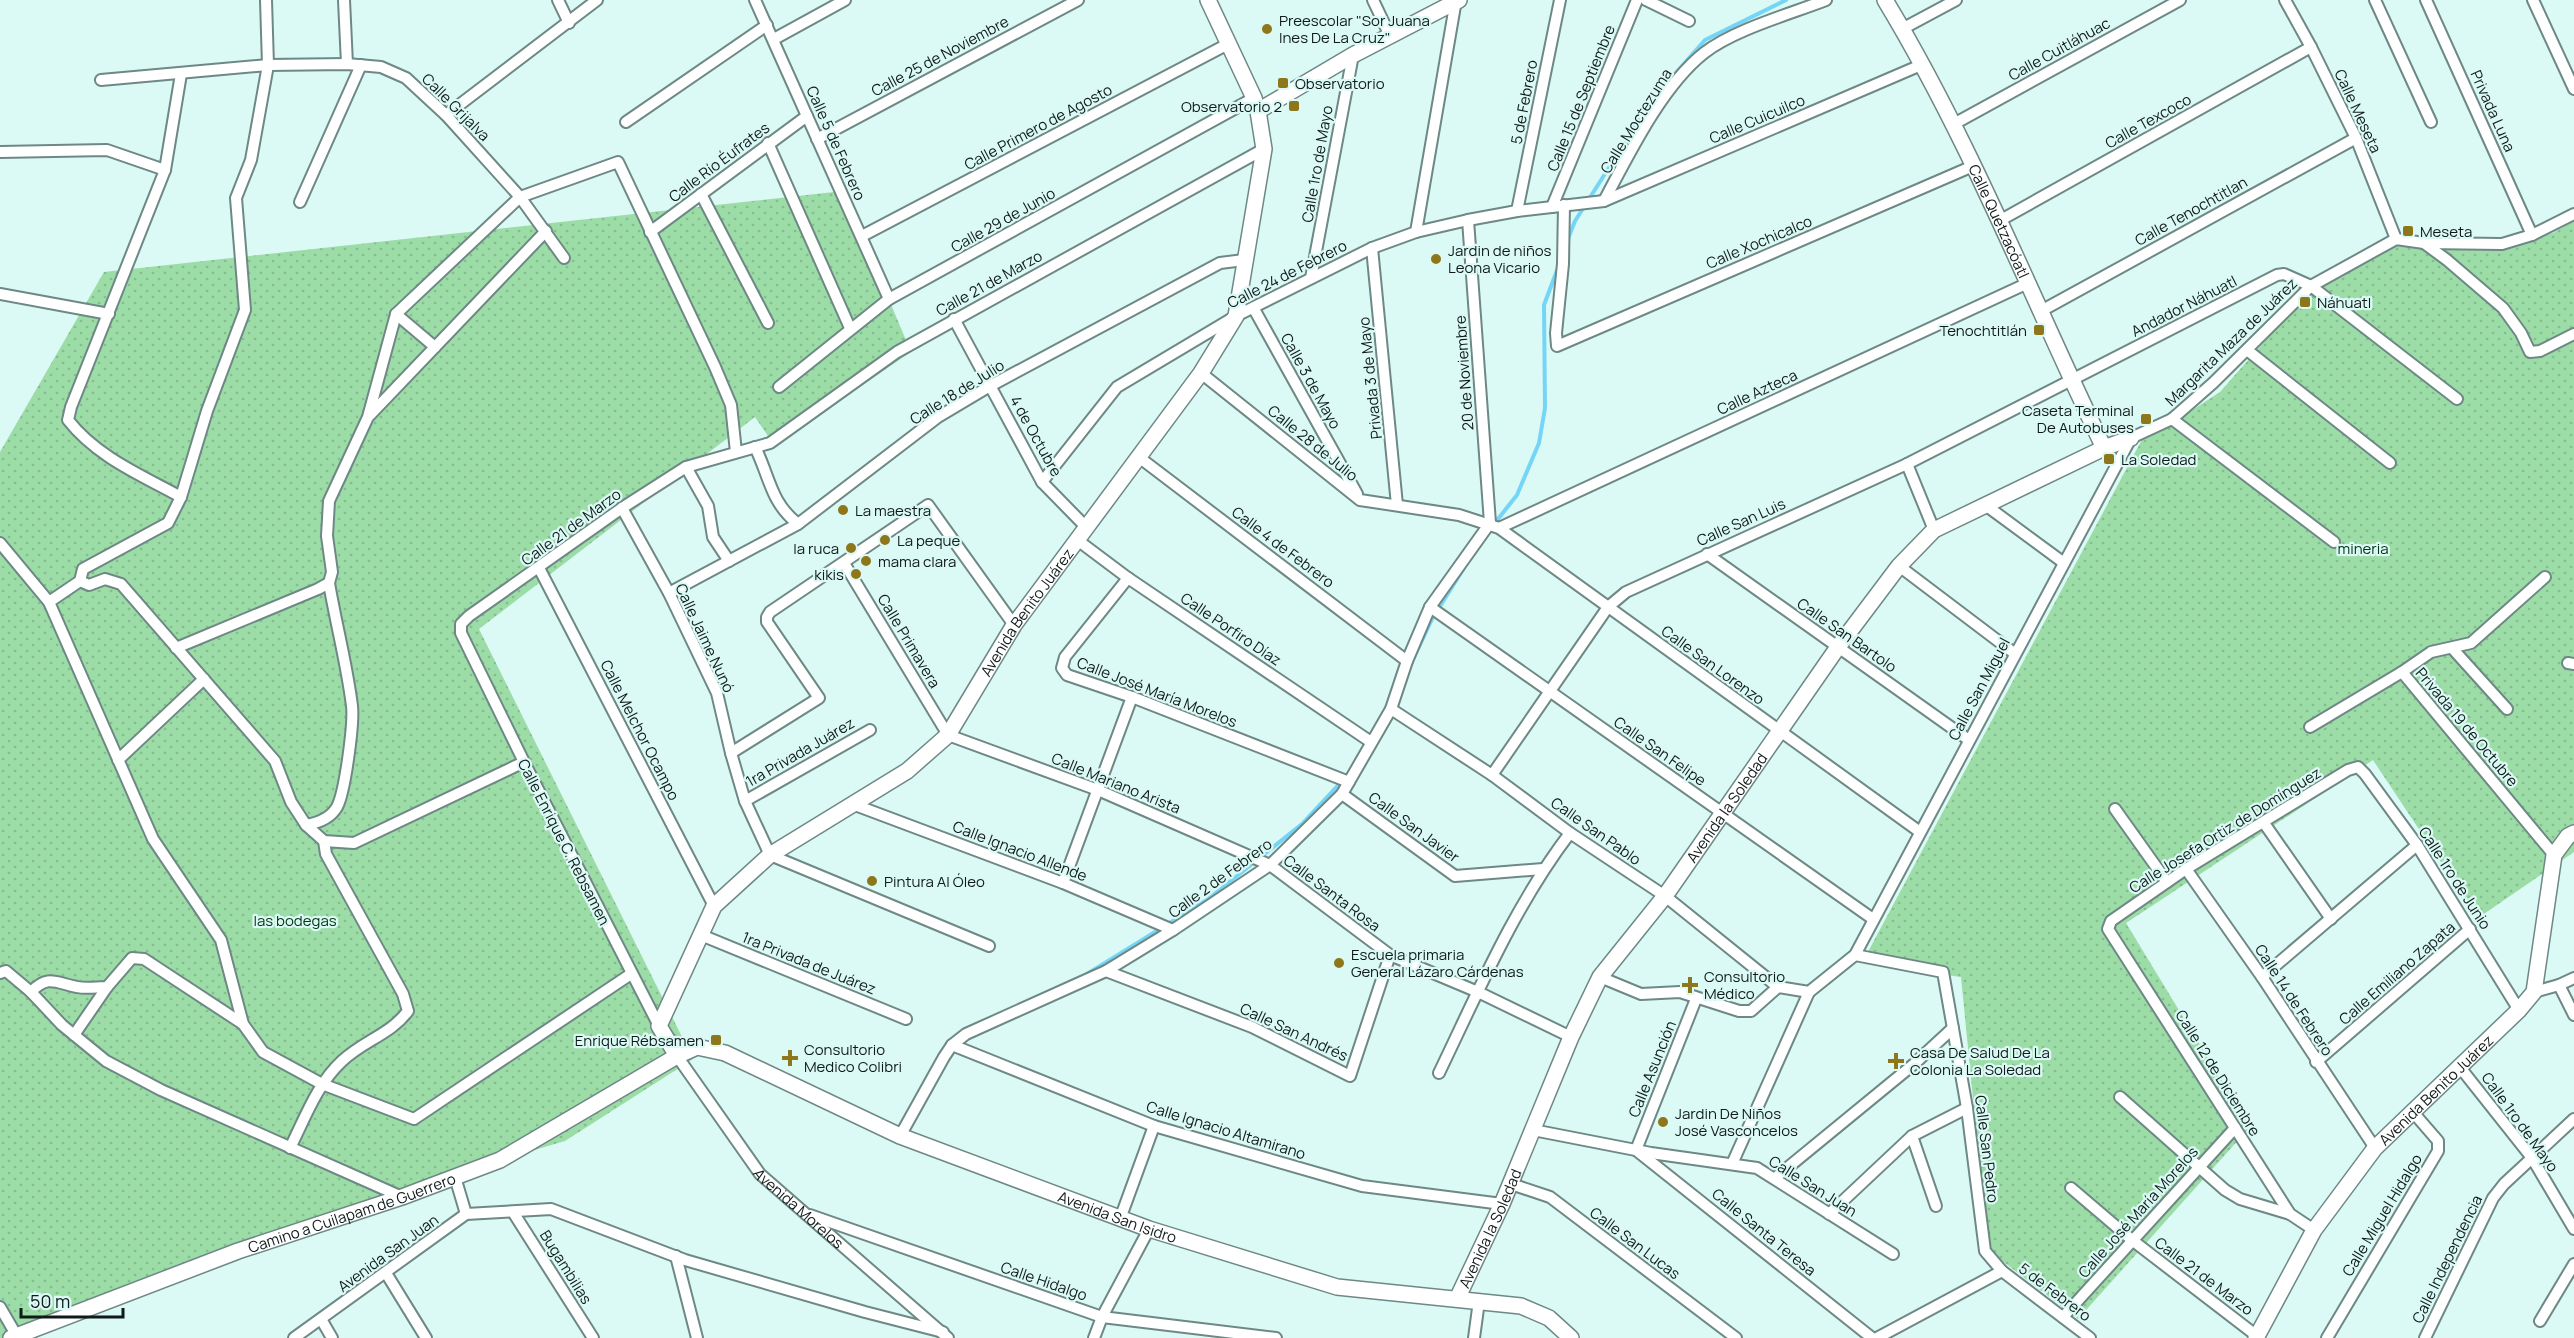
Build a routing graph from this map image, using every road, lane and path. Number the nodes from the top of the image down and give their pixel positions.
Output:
1 (266, 0) edge
2 (344, 0) edge
3 (558, 0) edge
4 (597, 0) edge
5 (755, 0) edge
6 (845, 0) edge
7 (1078, 0) edge
8 (1208, 0) edge
9 (1373, 0) edge
10 (1457, 0) edge
11 (1560, 0) edge
12 (1637, 0) edge
13 (1646, 0) edge
14 (1826, 0) edge
15 (1885, 0) edge
16 (1956, 0) edge
17 (2180, 0) edge
18 (2285, 0) edge
19 (2377, 0) edge
20 (2426, 0) edge
21 (2533, 0) edge
22 (1689, 21) dead end
23 (569, 23) junction
24 (767, 25) junction
25 (1902, 29) junction
26 (1390, 36) junction
27 (774, 39) junction
28 (1228, 44) junction
29 (2311, 47) junction
30 (1353, 55) junction
31 (347, 64) junction
32 (268, 65) junction
33 (361, 65) junction
34 (1921, 65) junction
35 (2571, 73) edge
36 (181, 75) junction
37 (101, 80) dead end
38 (2574, 89) edge
39 (1256, 105) junction
40 (446, 115) junction
41 (807, 116) junction
42 (626, 122) dead end
43 (2430, 122) dead end
44 (1952, 125) junction
45 (2356, 138) junction
46 (817, 139) junction
47 (768, 143) junction
48 (1264, 149) junction
49 (0, 152) edge
50 (1972, 166) junction
51 (165, 170) junction
52 (701, 194) junction
53 (520, 197) junction
54 (1605, 201) junction
55 (300, 202) dead end
56 (1558, 206) junction
57 (1517, 211) junction
58 (2574, 214) edge
59 (1468, 220) junction
60 (1999, 221) junction
61 (546, 231) junction
62 (650, 232) junction
63 (1416, 232) junction
64 (2532, 235) junction
65 (862, 236) junction
66 (2396, 239) junction
67 (2424, 243) junction
68 (1372, 248) junction
69 (564, 258) dead end
70 (1244, 260) junction
71 (1311, 278) junction
72 (2028, 283) junction
73 (2311, 286) junction
74 (0, 294) edge
75 (890, 299) junction
76 (1254, 309) junction
77 (2041, 310) junction
78 (109, 314) junction
79 (396, 314) junction
80 (1236, 316) junction
81 (954, 319) junction
82 (768, 323) dead end
83 (850, 328) junction
84 (2574, 334) edge
85 (435, 347) junction
86 (2247, 350) junction
87 (1201, 373) junction
88 (2072, 380) junction
89 (990, 386) junction
90 (779, 387) dead end
91 (2457, 399) dead end
92 (368, 417) junction
93 (2172, 419) junction
94 (2131, 438) junction
95 (755, 447) junction
96 (2104, 448) junction
97 (736, 452) junction
98 (1140, 458) junction
99 (2390, 463) dead end
100 (1907, 464) junction
101 (686, 467) junction
102 (1042, 482) junction
103 (181, 497) junction
104 (1360, 500) junction
105 (1984, 504) junction
106 (1397, 505) junction
107 (622, 508) junction
108 (798, 524) junction
109 (1494, 526) junction
110 (1934, 530) junction
111 (1081, 533) junction
112 (2334, 542) dead end
113 (0, 543) edge
114 (1707, 554) junction
115 (729, 561) junction
116 (844, 563) junction
117 (2064, 563) junction
118 (1899, 566) junction
119 (539, 568) junction
120 (2545, 577) dead end
121 (1128, 578) junction
122 (80, 581) junction
123 (329, 583) junction
124 (669, 593) junction
125 (49, 602) junction
126 (1430, 607) junction
127 (1608, 607) junction
128 (461, 624) joint
129 (1014, 625) junction
130 (1838, 647) junction
131 (177, 648) junction
132 (2452, 648) junction
133 (2014, 653) junction
134 (1407, 661) junction
135 (2402, 672) junction
136 (204, 679) junction
137 (1551, 692) junction
138 (1132, 697) junction
139 (1391, 709) junction
140 (2507, 709) dead end
141 (2310, 726) dead end
142 (870, 730) dead end
143 (1778, 731) junction
144 (948, 735) junction
145 (1969, 740) junction
146 (1371, 742) junction
147 (731, 753) junction
148 (118, 760) junction
149 (524, 762) junction
150 (2358, 767) joint
151 (1492, 775) junction
152 (1349, 782) junction
153 (1098, 790) junction
154 (1342, 794) junction
155 (745, 801) junction
156 (855, 805) junction
157 (2115, 809) dead end
158 (1721, 812) junction
159 (2265, 823) junction
160 (306, 825) junction
161 (1920, 832) junction
162 (1570, 833) junction
163 (2574, 833) edge
164 (324, 841) junction
165 (2417, 845) junction
166 (770, 855) junction
167 (2554, 855) junction
168 (1270, 865) junction
169 (1543, 869) junction
170 (2186, 869) junction
171 (1063, 882) junction
172 (2167, 882) junction
173 (1665, 896) junction
174 (714, 906) junction
175 (1873, 919) junction
176 (2331, 919) junction
177 (2111, 921) joint
178 (2470, 929) junction
179 (1173, 930) junction
180 (701, 935) junction
181 (989, 946) dead end
182 (1390, 955) junction
183 (1855, 955) junction
184 (1106, 971) junction
185 (0, 973) edge
186 (631, 974) junction
187 (1600, 977) junction
188 (2262, 977) junction
189 (2574, 978) edge
190 (2559, 985) junction
191 (107, 987) junction
192 (1778, 987) junction
193 (31, 992) junction
194 (1478, 992) junction
195 (1809, 992) junction
196 (2534, 992) junction
197 (1696, 999) junction
198 (2519, 1010) junction
199 (2574, 1015) edge
200 (906, 1019) dead end
201 (243, 1024) junction
202 (659, 1026) junction
203 (1953, 1028) junction
204 (74, 1035) junction
205 (1571, 1037) junction
206 (952, 1045) junction
207 (677, 1056) junction
208 (2316, 1062) junction
209 (2459, 1065) junction
210 (1439, 1073) dead end
211 (322, 1084) junction
212 (2120, 1097) dead end
213 (1967, 1108) junction
214 (2412, 1111) junction
215 (2574, 1119) edge
216 (1154, 1126) junction
217 (2235, 1128) junction
218 (1533, 1130) junction
219 (900, 1136) junction
220 (1912, 1136) junction
221 (290, 1148) junction
222 (2375, 1148) junction
223 (1636, 1150) junction
224 (2532, 1158) junction
225 (1732, 1164) junction
226 (2198, 1168) junction
227 (455, 1177) junction
228 (1775, 1178) junction
229 (1511, 1184) junction
230 (2071, 1188) dead end
231 (402, 1197) junction
232 (1503, 1204) junction
233 (1936, 1206) dead end
234 (513, 1212) junction
235 (466, 1214) junction
236 (1829, 1214) junction
237 (2290, 1214) junction
238 (810, 1215) junction
239 (1120, 1219) junction
240 (1149, 1229) junction
241 (2574, 1229) edge
242 (2314, 1230) junction
243 (2132, 1240) junction
244 (1893, 1254) dead end
245 (676, 1256) junction
246 (2574, 1264) edge
247 (2002, 1271) junction
248 (386, 1273) junction
249 (1457, 1299) junction
250 (1479, 1301) junction
251 (0, 1306) edge
252 (1102, 1317) junction
253 (2063, 1317) junction
254 (321, 1319) junction
255 (2540, 1322) dead end
256 (946, 1335) edge
257 (15, 1337) edge
258 (2257, 1337) edge
259 (294, 1338) edge
260 (332, 1338) edge
261 (426, 1338) edge
262 (593, 1338) edge
263 (697, 1338) edge
264 (1094, 1338) edge
265 (1276, 1338) edge
266 (1474, 1338) edge
267 (1571, 1338) edge
268 (1736, 1338) edge
269 (1872, 1338) edge
270 (1877, 1338) edge
271 (2090, 1338) edge
272 (2327, 1338) edge
273 (2425, 1338) edge

1 - 32 street
2 - 31 street
3 - 23 street
4 - 23 street
5 - 24 street, Calle 5 de Febrero
6 - 27 street
7 - 46 street, Calle 25 de Noviembre
8 - 28 street
9 - 26 street
10 - 26 street
10 - 63 street
11 - 57 street, 5 de Febrero
12 - 56 street, Calle 15 de Septiembre
13 - 22 street
14 - 54 street, Calle Moctezuma
15 - 25 street, Calle Quetzacóatl
16 - 25 street
17 - 44 street, Calle Cuitláhuac
18 - 29 street, Calle Meseta
19 - 43 street
20 - 64 street, Privada Luna
21 - 35 street
23 - 40 street
24 - 27 street, Calle 5 de Febrero
24 - 42 street
25 - 34 street, Calle Quetzacóatl
26 - 30 street
27 - 41 street, Calle 5 de Febrero
28 - 39 street
28 - 65 street, Calle Primero de Agosto
29 - 45 street, Calle Meseta
29 - 60 street, Calle Texcoco
30 - 39 street
30 - 71 street, Calle 1ro de Mayo
31 - 32 street, Calle Grijalva
31 - 33 street, Calle Grijalva
32 - 36 street, Calle Grijalva
32 - 103 street
33 - 40 street, Calle Grijalva
33 - 55 street
34 - 44 street, Calle Quetzacóatl
34 - 54 street, Calle Cuicuilco
35 - 38 street
36 - 37 street, Calle Grijalva
36 - 51 street
39 - 48 street, Avenida Benito Juárez
39 - 75 street, Calle 29 de Junio
40 - 53 street, Calle Grijalva
41 - 46 street, Calle 5 de Febrero
41 - 47 street, Calle Río Éufrates
44 - 50 street, Calle Quetzacóatl
45 - 66 street, Calle Meseta
45 - 77 street, Calle Tenochtitlan
46 - 65 street, Calle 5 de Febrero
47 - 52 street, Calle Río Éufrates
47 - 83 street
48 - 70 street, Avenida Benito Juárez
48 - 81 street, Calle 21 de Marzo
49 - 51 street
50 - 56 street, Calle Xochicalco
50 - 60 street, Calle Quetzacóatl
51 - 78 street
52 - 62 street, Calle Río Éufrates
52 - 82 street
53 - 61 street, Calle Grijalva
53 - 62 street
53 - 79 street
54 - 56 street, Calle 24 de Febrero
56 - 57 street, Calle 24 de Febrero
57 - 59 street, Calle 24 de Febrero
58 - 64 street
59 - 63 street, Calle 24 de Febrero
59 - 109 street, 20 de Noviembre
60 - 72 street, Calle Quetzacóatl
61 - 69 street, Calle Grijalva
61 - 85 street
62 - 97 street
63 - 68 street, Calle 24 de Febrero
64 - 67 street
65 - 75 street, Calle 5 de Febrero
66 - 67 street
66 - 73 street, Margarita Maza de Juárez
67 - 84 street
68 - 71 street, Calle 24 de Febrero
68 - 106 street, Privada 3 de Mayo
70 - 80 street, Avenida Benito Juárez
70 - 89 street, Calle 18 de Julio
71 - 76 street, Calle 24 de Febrero
72 - 77 street, Calle Quetzacóatl
72 - 109 street, Calle Azteca
73 - 86 street, Margarita Maza de Juárez
73 - 88 street, Andador Náhuatl
73 - 91 street, Andador Náhuatl
74 - 78 street
75 - 83 street, Calle 29 de Junio
76 - 80 street, Calle 24 de Febrero
76 - 104 street, Calle 3 de Mayo
77 - 88 street, Calle Quetzacóatl
78 - 103 street
79 - 85 street
79 - 92 street
80 - 87 street, Avenida Benito Juárez
80 - 102 street, Calle 24 de Febrero
81 - 89 street, 4 de Octubre
81 - 95 street, Calle 21 de Marzo
83 - 90 street, Calle 29 de Junio
85 - 92 street
86 - 93 street, Margarita Maza de Juárez
86 - 99 street
87 - 98 street, Avenida Benito Juárez
87 - 104 street, Calle 28 de Julio
88 - 96 street, Calle Quetzacóatl
88 - 100 street, Calle San Luis
89 - 102 street, 4 de Octubre
89 - 108 street, Calle 18 de Julio
92 - 123 street
93 - 94 street, Margarita Maza de Juárez
93 - 112 street
94 - 96 street, Avenida la Soledad
94 - 117 street, Calle San Miguel
95 - 97 street, Calle 21 de Marzo
95 - 108 street
96 - 105 street, Avenida la Soledad
97 - 101 street, Calle 21 de Marzo
98 - 111 street, Avenida Benito Juárez
98 - 134 street, Calle 4 de Febrero
100 - 110 street
100 - 114 street, Calle San Luis
101 - 107 street, Calle 21 de Marzo
101 - 115 street
102 - 111 street, 4 de Octubre
103 - 122 street
104 - 106 street, Calle 28 de Julio
105 - 110 street, Avenida la Soledad
105 - 117 street
106 - 109 street, Calle 28 de Julio
107 - 119 street, Calle 21 de Marzo
107 - 124 street, Calle Jaime Nunó
108 - 115 street, Calle 18 de Julio
109 - 126 street, Calle 2 de Febrero
109 - 127 street, Calle San Lorenzo
110 - 118 street, Avenida la Soledad
111 - 121 street, Calle Porfiro Díaz
111 - 129 street, Avenida Benito Juárez
113 - 125 street
114 - 127 street, Calle San Luis
114 - 130 street, Calle San Bartolo
115 - 124 street, Calle 18 de Julio
116 - 129 street
116 - 144 street, Calle Primavera
116 - 147 street
117 - 133 street, Calle San Miguel
118 - 130 street, Avenida la Soledad
118 - 133 street
119 - 128 street, Calle 21 de Marzo
119 - 174 street, Calle Melchor Ocampo
120 - 132 street
121 - 138 street, Calle José María Morelos
121 - 146 street, Calle Porfiro Díaz
122 - 125 street
122 - 131 street
123 - 131 street
123 - 160 street
124 - 147 street, Calle Jaime Nunó
125 - 148 street
126 - 134 street, Calle 2 de Febrero
126 - 137 street, Calle San Felipe
127 - 137 street, Calle San Luis
127 - 143 street, Calle San Lorenzo
128 - 149 street, Calle Enrique C. Rebsamen
129 - 144 street, Avenida Benito Juárez
130 - 143 street, Avenida la Soledad
130 - 145 street, Calle San Bartolo
131 - 136 street
132 - 135 street
132 - 140 street
133 - 145 street, Calle San Miguel
134 - 139 street, Calle 2 de Febrero
135 - 141 street, Privada 19 de Octubre
135 - 167 street, Privada 19 de Octubre
136 - 148 street
136 - 160 street
137 - 151 street, Calle San Luis
137 - 158 street, Calle San Felipe
138 - 152 street, Calle José María Morelos
138 - 153 street
139 - 146 street, Calle 2 de Febrero
139 - 151 street, Calle San Pablo
142 - 155 street, 1ra Privada Juárez
143 - 158 street, Avenida la Soledad
143 - 161 street, Calle San Lorenzo
144 - 153 street, Calle Mariano Arista
144 - 156 street, Avenida Benito Juárez
145 - 161 street, Calle San Miguel
146 - 152 street, Calle 2 de Febrero
147 - 155 street, Calle Jaime Nunó
148 - 201 street
149 - 164 street
149 - 186 street, Calle Enrique C. Rebsamen
150 - 159 street, Calle Josefa Ortiz de Domínguez
150 - 165 street, Calle 1ro de Junio
151 - 162 street, Calle San Pablo
152 - 154 street, Calle 2 de Febrero
153 - 168 street, Calle Mariano Arista
153 - 171 street
154 - 168 street, Calle 2 de Febrero
154 - 169 street, Calle San Javier
155 - 166 street, Calle Jaime Nunó
156 - 166 street, Avenida Benito Juárez
156 - 171 street, Calle Ignacio Allende
157 - 172 street
158 - 173 street, Avenida la Soledad
158 - 175 street, Calle San Felipe
159 - 170 street, Calle Josefa Ortiz de Domínguez
159 - 176 street
160 - 164 street
161 - 175 street, Calle San Miguel
162 - 169 street
162 - 173 street, Calle San Pablo
163 - 167 street
164 - 211 street
165 - 176 street
165 - 178 street, Calle 1ro de Junio
166 - 174 street, Avenida Benito Juárez
166 - 181 street
167 - 196 street
168 - 179 street, Calle 2 de Febrero
168 - 182 street, Calle Santa Rosa
169 - 194 street
170 - 172 street, Calle Josefa Ortiz de Domínguez
170 - 188 street, Calle 14 de Febrero
171 - 179 street, Calle Ignacio Allende
172 - 177 street, Calle Josefa Ortiz de Domínguez
173 - 187 street, Avenida la Soledad
173 - 192 street, Calle San Pablo
174 - 180 street, Avenida Benito Juárez
175 - 183 street, Calle San Miguel
176 - 188 street
177 - 217 street, Calle 12 de Diciembre
178 - 198 street, Calle 1ro de Junio
178 - 208 street, Calle Emiliano Zapata
179 - 184 street, Calle 2 de Febrero
180 - 200 street, 1ra Privada de Juárez
180 - 202 street, Avenida Benito Juárez
182 - 184 street, Calle San Andrés
182 - 194 street, Calle Santa Rosa
183 - 195 street
183 - 203 street, Calle San Pedro
184 - 206 street, Calle 2 de Febrero
185 - 193 street
186 - 202 street, Calle Enrique C. Rebsamen
186 - 211 street
187 - 197 street
187 - 205 street, Avenida la Soledad
188 - 208 street, Calle 14 de Febrero
189 - 190 street
190 - 196 street
190 - 199 street
191 - 193 street
191 - 201 street
191 - 204 street
192 - 195 street
192 - 197 street
193 - 204 street
194 - 205 street, Calle Santa Rosa
194 - 210 street
195 - 225 street
196 - 198 street, Avenida Benito Juárez
197 - 223 street, Calle Asunción
198 - 209 street, Avenida Benito Juárez
201 - 211 street
202 - 207 street, Calle Enrique C. Rebsamen
203 - 213 street, Calle San Pedro
203 - 228 street
204 - 221 street
205 - 218 street, Avenida la Soledad
206 - 216 street, Calle Ignacio Altamirano
206 - 219 street, Calle 2 de Febrero
207 - 219 street, Avenida San Isidro
207 - 227 street, Camino a Cuilapam de Guerrero
207 - 238 street, Avenida Morelos
208 - 222 street, Calle 14 de Febrero
209 - 214 street, Avenida Benito Juárez
209 - 224 street, Calle 1ro de Mayo
211 - 221 street
212 - 226 street
213 - 220 street
213 - 247 street, Calle San Pedro
214 - 222 street, Avenida Benito Juárez
214 - 272 street, Calle Miguel Hidalgo
215 - 224 street, Calle Independencia
216 - 232 street, Calle Ignacio Altamirano
216 - 239 street
217 - 226 street, Calle José María Morelos
217 - 237 street, Calle 12 de Diciembre
218 - 223 street, Calle San Juan
218 - 229 street, Avenida la Soledad
219 - 239 street, Avenida San Isidro
220 - 233 street
220 - 236 street
221 - 231 street
222 - 242 street, Avenida Benito Juárez
223 - 225 street, Calle San Juan
223 - 269 street, Calle Santa Teresa
224 - 241 street, Calle 1ro de Mayo
224 - 273 street, Calle Independencia
225 - 228 street, Calle San Juan
226 - 237 street
226 - 243 street, Calle José María Morelos
227 - 231 street, Camino a Cuilapam de Guerrero
227 - 235 street
228 - 236 street, Calle San Juan
229 - 232 street, Avenida la Soledad
229 - 268 street, Calle San Lucas
230 - 243 street, Calle 21 de Marzo
231 - 257 street, Camino a Cuilapam de Guerrero
232 - 249 street, Avenida la Soledad
234 - 235 street
234 - 245 street
234 - 262 street, Bugambilias
235 - 248 street, Avenida San Juan
236 - 244 street, Calle San Juan
237 - 242 street, Calle 12 de Diciembre
238 - 252 street, Calle Hidalgo
238 - 256 street, Avenida Morelos
239 - 240 street, Avenida San Isidro
240 - 249 street, Avenida San Isidro
240 - 252 street
242 - 258 street, Avenida Benito Juárez
243 - 253 street, Calle José María Morelos
243 - 258 street, Calle 21 de Marzo
245 - 256 street
245 - 263 street
246 - 255 street
247 - 253 street, 5 de Febrero
247 - 270 street
248 - 254 street, Avenida San Juan
248 - 261 street
249 - 250 street, Avenida San Isidro
250 - 266 street
250 - 267 street, Avenida San Isidro
251 - 257 street
252 - 264 street
252 - 265 street, Calle Hidalgo
253 - 271 street, 5 de Febrero
254 - 259 street, Avenida San Juan
254 - 260 street

